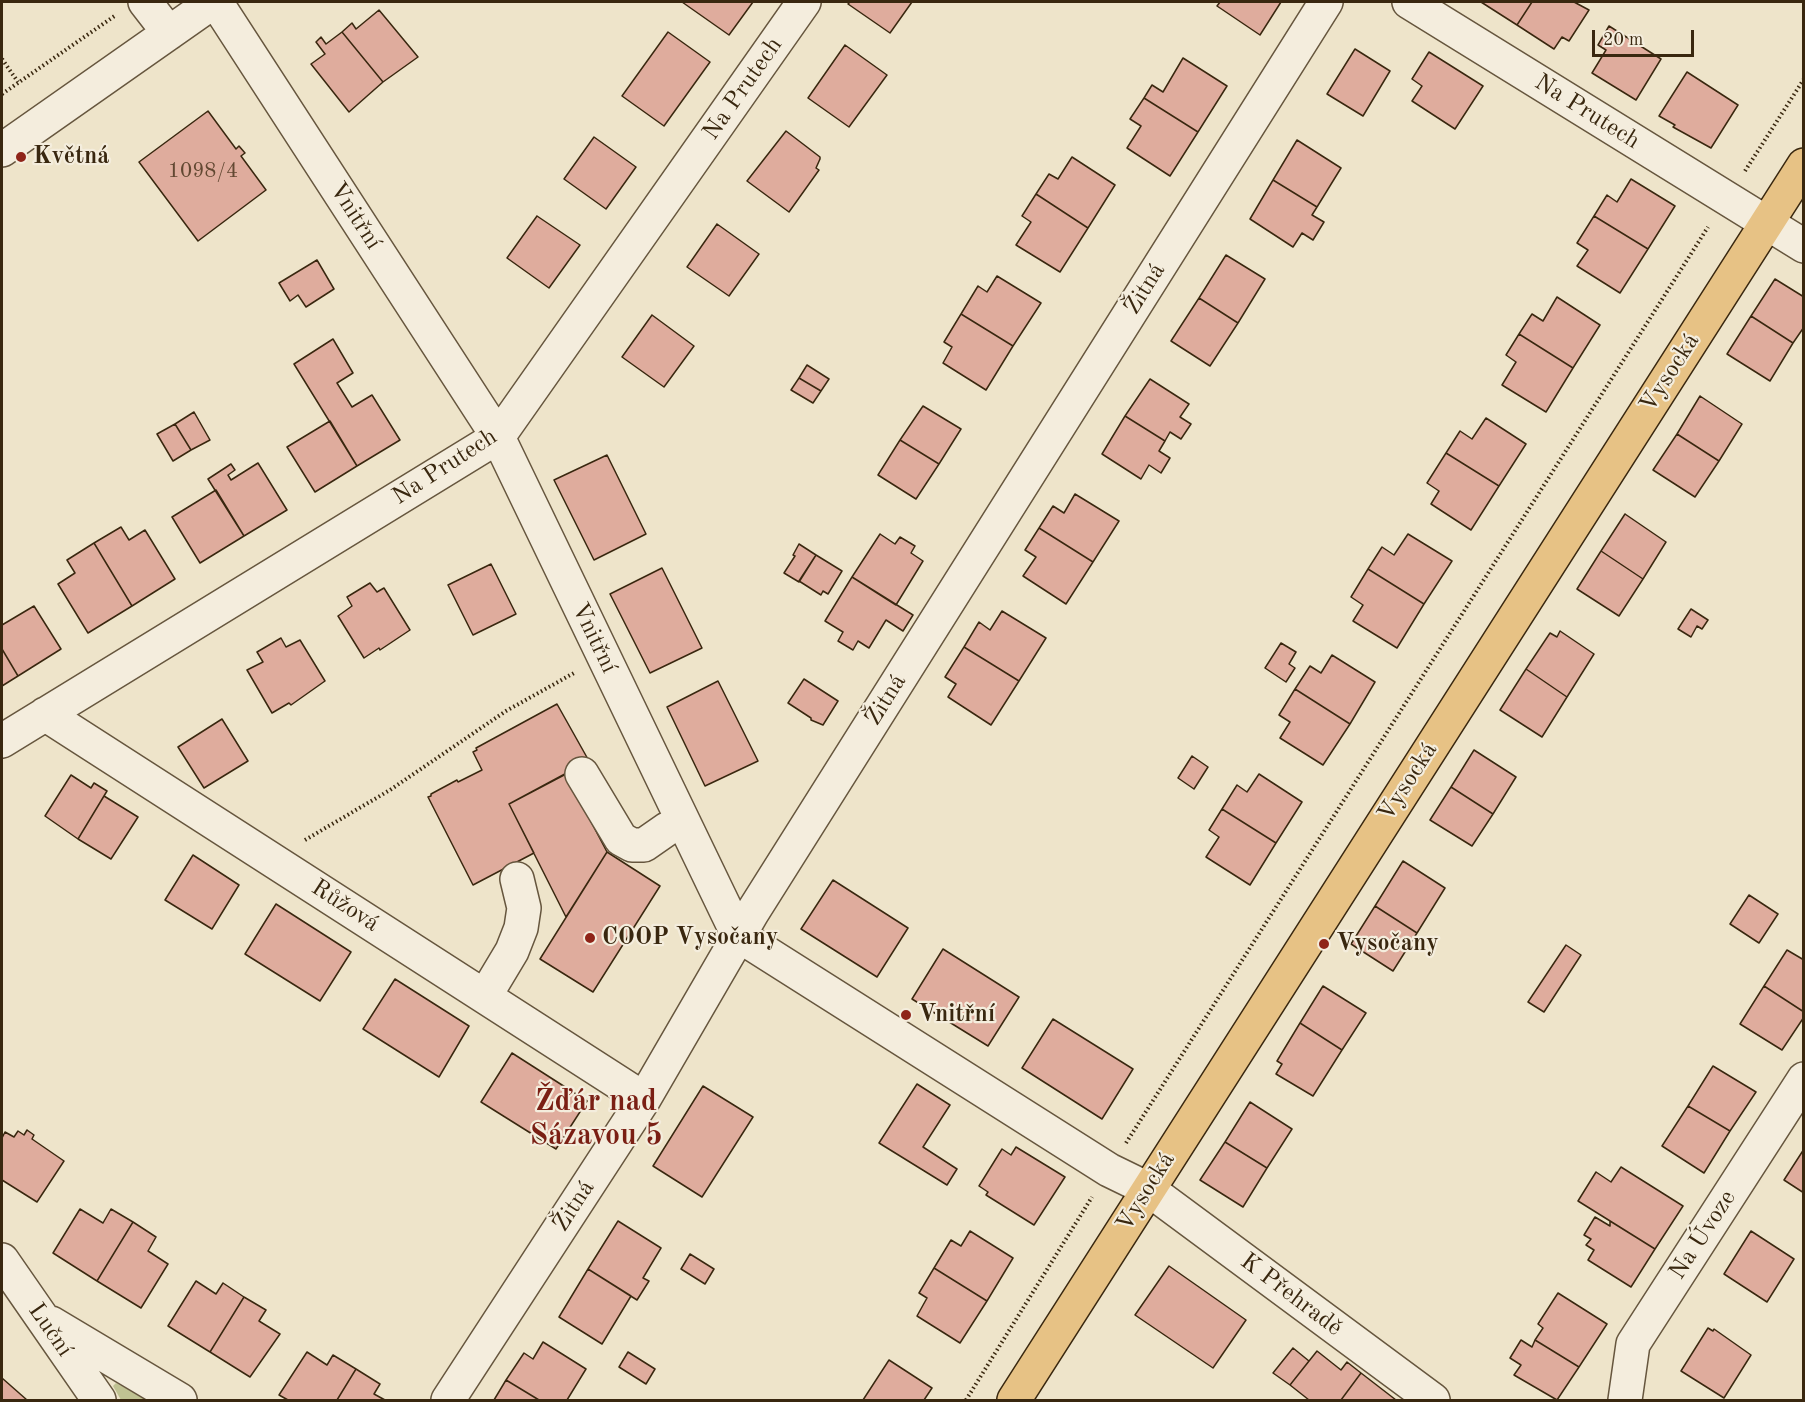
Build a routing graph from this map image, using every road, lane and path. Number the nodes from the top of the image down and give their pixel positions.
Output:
1 (215, 2) edge
2 (804, 2) edge
3 (1326, 2) edge
4 (1411, 2) edge
5 (131, 8) edge
6 (169, 33) junction
7 (2, 59) edge
8 (1803, 79) edge
9 (18, 82) junction
10 (2, 94) edge
11 (2, 150) edge
12 (1803, 165) edge
13 (1726, 199) junction
14 (1766, 223) junction
15 (1803, 246) edge
16 (498, 437) junction
17 (604, 658) junction
18 (45, 714) junction
19 (2, 741) edge
20 (582, 774) dead end
21 (683, 822) junction
22 (276, 862) junction
23 (517, 879) dead end
24 (738, 935) junction
25 (485, 996) junction
26 (1803, 1079) edge
27 (644, 1099) junction
28 (1115, 1160) junction
29 (1148, 1190) junction
30 (2, 1260) edge
31 (41, 1317) junction
32 (99, 1401) edge
33 (180, 1401) edge
34 (448, 1401) edge
35 (966, 1401) edge
36 (1014, 1401) edge
37 (1433, 1401) edge
38 (1625, 1401) edge

1 - 6 street
1 - 16 street, Vnitřní
2 - 16 street, Na Prutech
3 - 24 street, Žitná
4 - 13 street, Na Prutech
5 - 6 street
5 - 9 path
6 - 11 street
7 - 9 path
8 - 13 path
9 - 10 path
12 - 14 main road, Vysocká
13 - 14 street, Na Prutech
13 - 28 path
14 - 15 street
14 - 29 main road, Vysocká
16 - 17 street, Vnitřní
16 - 18 street, Na Prutech
17 - 21 street, Vnitřní
17 - 22 path
18 - 19 street, Na Prutech
18 - 22 street, Růžová
20 - 21 street
21 - 24 street, Vnitřní
22 - 25 street, Růžová
23 - 25 street
24 - 27 street, Žitná
24 - 28 street
25 - 27 street, Růžová
26 - 38 street, Na Úvoze
27 - 34 street, Žitná
28 - 29 street
28 - 35 path
29 - 36 main road, Vysocká
29 - 37 street, K Přehradě
30 - 31 street, Luční
31 - 32 street, Luční
31 - 33 street

